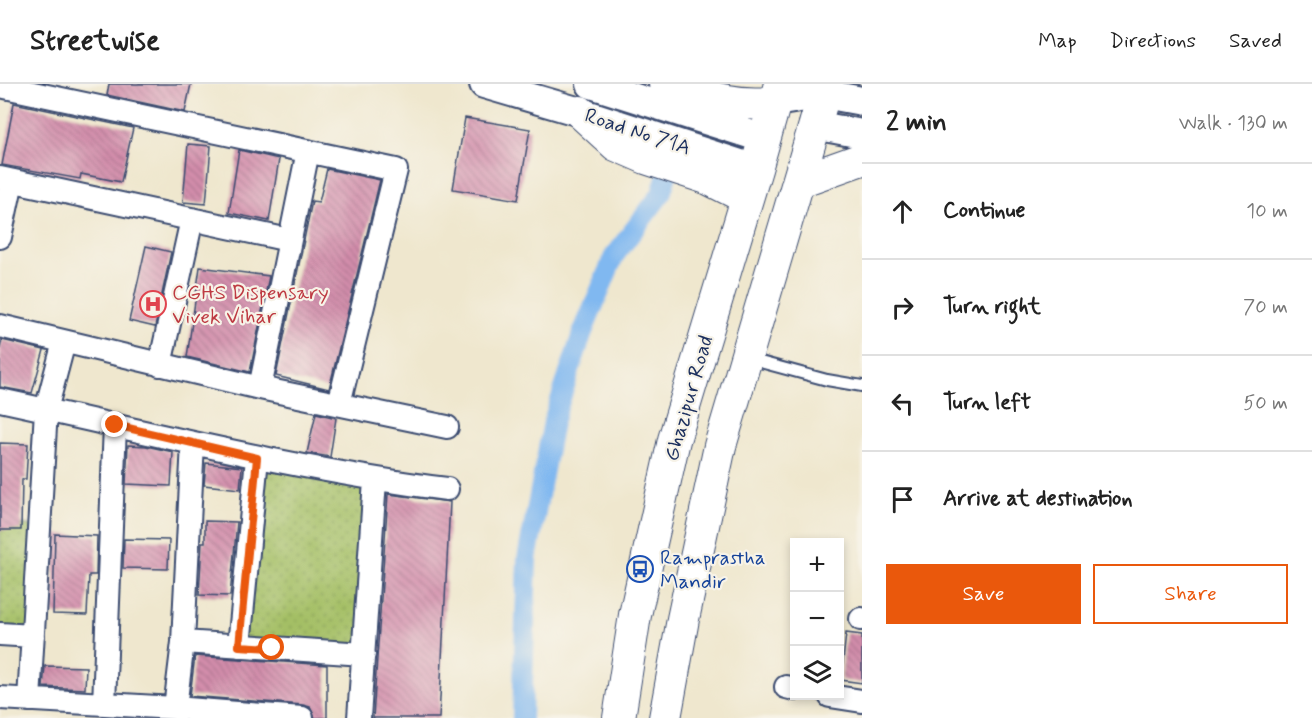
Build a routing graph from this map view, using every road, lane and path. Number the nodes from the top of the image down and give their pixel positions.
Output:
1 (484, 84) edge
2 (0, 86) edge
3 (825, 89) edge
4 (778, 93) edge
5 (83, 94) edge
6 (663, 95) edge
7 (586, 98) edge
8 (862, 101) edge
9 (724, 114) junction
10 (814, 125) junction
11 (862, 134) edge
12 (765, 139) junction
13 (308, 151) junction
14 (862, 159) edge
15 (6, 179) edge
16 (800, 181) junction
17 (749, 194) junction
18 (192, 219) junction
19 (785, 231) junction
20 (0, 237) edge
21 (289, 240) junction
22 (0, 326) edge
23 (64, 342) junction
24 (746, 358) junction
25 (160, 365) junction
26 (862, 386) edge
27 (260, 388) junction
28 (0, 400) edge
29 (339, 404) junction
30 (46, 410) junction
31 (115, 425) junction
32 (447, 427) dead end
33 (193, 443) junction
34 (257, 458) junction
35 (375, 480) junction
36 (447, 489) dead end
37 (0, 634) edge
38 (33, 636) junction
39 (183, 642) junction
40 (239, 646) junction
41 (364, 654) junction
42 (0, 698) edge
43 (844, 698) edge
44 (29, 700) junction
45 (862, 701) edge
46 (104, 704) junction
47 (175, 708) junction
48 (302, 718) edge
49 (358, 718) edge
50 (619, 718) edge
51 (665, 718) edge

1 - 7 street, Road No 71A
2 - 5 street
3 - 4 street
3 - 8 street
3 - 10 main road
4 - 9 main road
4 - 12 main road, Ghazipur Road
5 - 13 street
6 - 7 street, Road No 71A
6 - 9 main road
7 - 17 main road
9 - 12 street, Road No 71A
10 - 11 street
10 - 16 main road
12 - 17 main road, Ghazipur Road
13 - 21 street
13 - 29 street
14 - 16 main road
15 - 18 street
15 - 20 street
16 - 19 main road
17 - 19 main road
17 - 50 main road, Ghazipur Road
18 - 21 street
18 - 25 street
19 - 24 main road
21 - 27 street
22 - 23 street
23 - 25 street
23 - 30 street
24 - 26 lane
24 - 51 main road
25 - 27 street
27 - 29 street
28 - 30 street
29 - 32 street
30 - 31 street
30 - 38 street
31 - 33 street
31 - 46 street
33 - 34 street
33 - 39 street
34 - 35 street
34 - 40 street
35 - 36 street
35 - 41 street
37 - 38 street
38 - 44 street
39 - 40 street
39 - 47 street
40 - 41 street
41 - 49 street
42 - 44 street
43 - 45 street
44 - 46 street
46 - 47 street
47 - 48 street

